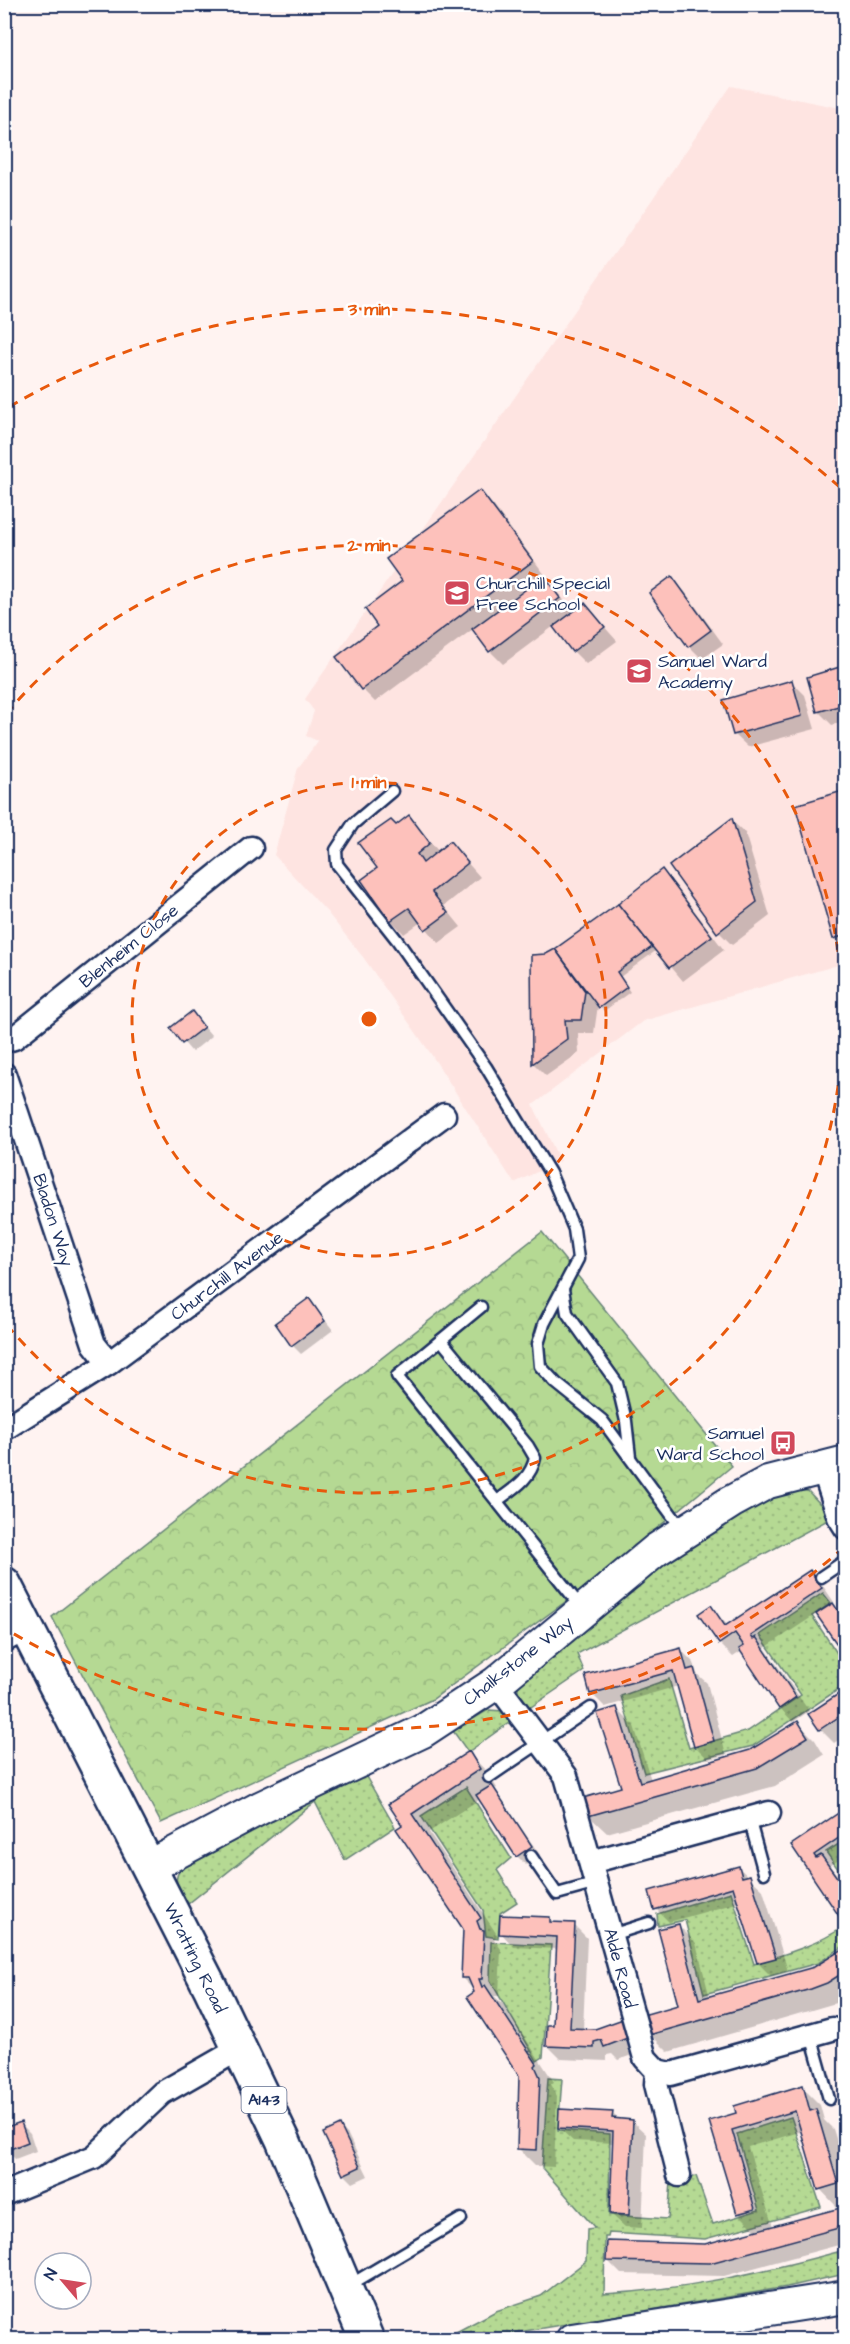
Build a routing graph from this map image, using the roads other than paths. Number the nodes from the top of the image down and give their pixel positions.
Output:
1 (392, 791) dead end
2 (251, 848) dead end
3 (4, 1041) edge
4 (4, 1074) edge
5 (444, 1115) dead end
6 (563, 1289) junction
7 (481, 1307) dead end
8 (441, 1340) junction
9 (109, 1363) junction
10 (4, 1429) edge
11 (630, 1458) junction
12 (834, 1465) edge
13 (497, 1502) junction
14 (846, 1528) edge
15 (683, 1531) junction
16 (846, 1560) edge
17 (821, 1577) dead end
18 (4, 1584) edge
19 (584, 1610) junction
20 (18, 1640) edge
21 (496, 1683) junction
22 (591, 1708) dead end
23 (540, 1741) junction
24 (489, 1777) dead end
25 (759, 1815) joint
26 (531, 1856) dead end
27 (149, 1867) junction
28 (594, 1872) junction
29 (764, 1873) dead end
30 (649, 1923) dead end
31 (611, 1935) junction
32 (822, 2032) joint
33 (239, 2049) junction
34 (657, 2071) junction
35 (829, 2099) dead end
36 (679, 2175) dead end
37 (4, 2194) edge
38 (461, 2219) dead end
39 (346, 2287) junction
40 (846, 2297) edge
41 (602, 2337) edge
42 (367, 2340) edge
43 (572, 2340) edge

1 - 6 lane
2 - 3 street, Blenheim Close
4 - 9 street, Bladon Way
5 - 9 street, Churchill Avenue
6 - 11 lane
6 - 11 lane
7 - 8 lane
8 - 13 lane
8 - 13 lane
9 - 10 street, Churchill Avenue
11 - 15 lane
12 - 14 street
12 - 15 street, Chalkstone Way
13 - 19 lane
15 - 19 street, Chalkstone Way
16 - 17 lane
18 - 20 main road, Wratting Road / A143
19 - 21 street, Chalkstone Way
20 - 27 main road, Wratting Road / A143
21 - 23 street, Alde Road
21 - 27 street, Chalkstone Way
22 - 23 lane
23 - 24 lane
23 - 28 street, Alde Road
25 - 28 street
25 - 29 lane
26 - 28 lane
27 - 33 main road, Wratting Road / A143
28 - 31 street, Alde Road
30 - 31 lane
31 - 34 street, Alde Road
32 - 34 street
32 - 35 lane
33 - 37 street
33 - 39 main road, Wratting Road / A143
34 - 36 street, Alde Road
38 - 39 lane
39 - 42 main road, Wratting Road / A143
40 - 41 street
41 - 43 street

